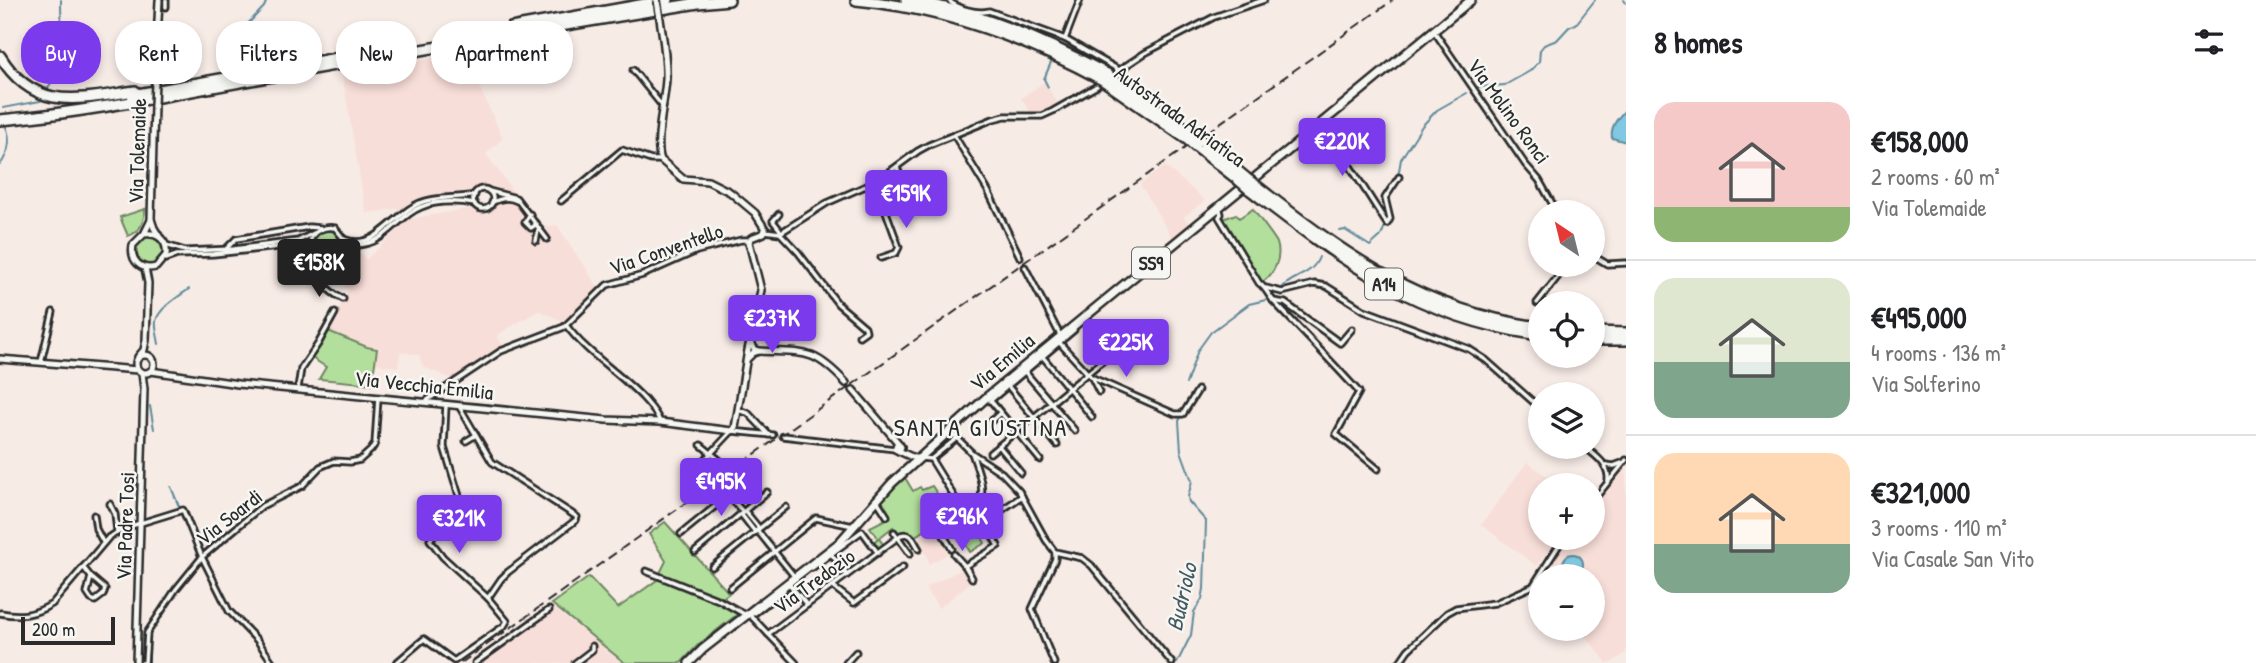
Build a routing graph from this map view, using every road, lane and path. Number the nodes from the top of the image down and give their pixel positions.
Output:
1 (159, 0) edge
2 (166, 0) edge
3 (657, 0) edge
4 (668, 0) edge
5 (729, 0) edge
6 (856, 0) edge
7 (906, 0) edge
8 (948, 0) edge
9 (1080, 0) edge
10 (1264, 0) edge
11 (1471, 0) edge
12 (166, 7) dead end
13 (1434, 31) junction
14 (1065, 39) junction
15 (0, 56) edge
16 (633, 70) dead end
17 (1108, 78) junction
18 (202, 82) edge
19 (187, 84) edge
20 (189, 84) edge
21 (661, 100) junction
22 (151, 102) junction
23 (0, 120) edge
24 (1322, 122) junction
25 (954, 135) junction
26 (661, 160) junction
27 (897, 167) junction
28 (1399, 177) dead end
29 (875, 182) junction
30 (1248, 183) junction
31 (489, 191) junction
32 (475, 195) junction
33 (1550, 200) edge
34 (561, 201) dead end
35 (909, 201) dead end
36 (493, 202) junction
37 (475, 204) junction
38 (1217, 212) junction
39 (779, 214) dead end
40 (529, 215) junction
41 (151, 219) junction
42 (537, 225) junction
43 (322, 228) junction
44 (765, 231) junction
45 (314, 233) junction
46 (780, 233) junction
47 (144, 234) junction
48 (159, 236) junction
49 (343, 238) junction
50 (547, 239) dead end
51 (749, 240) junction
52 (536, 241) dead end
53 (166, 245) junction
54 (225, 249) junction
55 (314, 251) junction
56 (337, 252) junction
57 (1020, 257) dead end
58 (881, 258) dead end
59 (164, 260) junction
60 (1626, 262) edge
61 (1605, 263) edge
62 (156, 267) junction
63 (1025, 267) dead end
64 (145, 268) junction
65 (321, 277) junction
66 (1557, 277) edge
67 (148, 282) junction
68 (1265, 287) junction
69 (1546, 291) edge
70 (343, 299) dead end
71 (1273, 301) junction
72 (53, 312) dead end
73 (335, 313) dead end
74 (566, 325) junction
75 (1528, 326) edge
76 (1076, 329) dead end
77 (1352, 329) dead end
78 (1605, 332) edge
79 (1528, 333) edge
80 (1626, 333) edge
81 (859, 337) dead end
82 (146, 340) junction
83 (1059, 340) junction
84 (1605, 340) edge
85 (1626, 340) edge
86 (754, 351) junction
87 (1043, 357) junction
88 (151, 358) junction
89 (0, 359) edge
90 (137, 359) junction
91 (1105, 359) dead end
92 (41, 362) junction
93 (154, 365) junction
94 (119, 368) junction
95 (145, 371) junction
96 (1025, 372) junction
97 (166, 375) junction
98 (1090, 375) junction
99 (846, 383) dead end
100 (1007, 386) junction
101 (298, 388) junction
102 (1069, 388) junction
103 (852, 390) dead end
104 (1198, 390) dead end
105 (1099, 392) dead end
106 (378, 396) junction
107 (1528, 397) edge
108 (989, 399) junction
109 (426, 401) junction
110 (446, 403) junction
111 (1051, 403) junction
112 (458, 404) junction
113 (738, 410) junction
114 (1000, 413) junction
115 (1034, 417) junction
116 (1092, 417) dead end
117 (660, 422) junction
118 (989, 423) dead end
119 (733, 430) junction
120 (1016, 431) junction
121 (1075, 431) dead end
122 (476, 435) junction
123 (954, 435) junction
124 (783, 436) dead end
125 (466, 440) dead end
126 (701, 445) dead end
127 (1057, 445) dead end
128 (999, 446) junction
129 (898, 448) junction
130 (972, 453) junction
131 (990, 453) dead end
132 (712, 454) junction
133 (922, 458) junction
134 (931, 459) junction
135 (1598, 459) edge
136 (1040, 460) dead end
137 (1625, 461) edge
138 (723, 463) dead end
139 (700, 465) dead end
140 (1609, 468) junction
141 (1378, 469) dead end
142 (1021, 473) dead end
143 (1616, 473) junction
144 (745, 482) dead end
145 (1608, 483) junction
146 (1605, 487) edge
147 (768, 492) dead end
148 (729, 495) junction
149 (1023, 496) junction
150 (877, 500) junction
151 (110, 504) dead end
152 (961, 504) junction
153 (786, 507) dead end
154 (977, 507) junction
155 (743, 512) junction
156 (94, 515) dead end
157 (887, 516) dead end
158 (985, 522) junction
159 (141, 524) junction
160 (855, 526) junction
161 (757, 530) junction
162 (117, 532) junction
163 (894, 532) dead end
164 (681, 534) dead end
165 (898, 537) junction
166 (847, 539) junction
167 (103, 542) junction
168 (919, 550) dead end
169 (1556, 550) edge
170 (695, 552) dead end
171 (774, 552) junction
172 (1055, 552) junction
173 (878, 553) junction
174 (910, 554) dead end
175 (832, 555) junction
176 (202, 557) junction
177 (965, 566) junction
178 (83, 567) junction
179 (712, 567) dead end
180 (903, 568) dead end
181 (808, 569) junction
182 (646, 571) dead end
183 (847, 575) junction
184 (794, 576) junction
185 (92, 578) junction
186 (972, 578) dead end
187 (790, 586) junction
188 (832, 586) junction
189 (730, 587) dead end
190 (488, 598) junction
191 (807, 605) junction
192 (549, 610) dead end
193 (0, 613) edge
194 (750, 614) junction
195 (768, 634) junction
196 (592, 646) dead end
197 (856, 652) dead end
198 (136, 663) edge
199 (142, 663) edge
200 (273, 663) edge
201 (396, 663) edge
202 (475, 663) edge
203 (575, 663) edge
204 (688, 663) edge
205 (796, 663) edge
206 (846, 663) edge
207 (1054, 663) edge
208 (1172, 663) edge
209 (1399, 663) edge

1 - 22 street, Via Tolemaide, bridge
2 - 12 street
3 - 21 street, bridge
4 - 18 highway
5 - 22 highway
6 - 17 highway, Autostrada Adriatica / A14
7 - 17 highway, Autostrada Adriatica / A14
8 - 14 street
9 - 14 street
10 - 17 street
11 - 13 main road, Via Emilia / SS9
13 - 24 main road, Via Emilia / SS9
13 - 33 street, Via Molino Ronci
14 - 17 street
15 - 19 highway
16 - 21 street
17 - 25 street
17 - 30 highway, Autostrada Adriatica / A14
20 - 23 highway
21 - 26 street
22 - 23 highway
22 - 41 street, Via Tolemaide
24 - 28 street
24 - 30 main road, Via Emilia / SS9
25 - 27 street
25 - 57 street
26 - 34 street
26 - 44 street
27 - 29 street
27 - 35 street
29 - 46 street
29 - 58 street
30 - 38 main road, Via Emilia / SS9
30 - 75 highway, Autostrada Adriatica / A14
30 - 79 highway, Autostrada Adriatica / A14
31 - 32 street
31 - 36 street
31 - 40 street
32 - 37 street
32 - 49 street
36 - 37 street
36 - 40 street
37 - 56 street
38 - 68 street
38 - 83 main road, Via Emilia / SS9
39 - 46 street
40 - 42 street
41 - 47 street, Via Tolemaide
41 - 48 street, Via Tolemaide
42 - 50 street
42 - 52 street
43 - 45 street
43 - 49 street
43 - 54 street
44 - 46 street
44 - 51 street
45 - 54 street
45 - 55 street
46 - 81 street
47 - 48 street, Via Tolemaide
47 - 64 street, Via Tolemaide
48 - 53 street, Via Tolemaide
49 - 56 street
51 - 74 street, Via Conventello
51 - 86 street
53 - 54 street
53 - 59 street
55 - 56 street
55 - 59 street
55 - 65 street
56 - 65 street
59 - 62 street, Via Tolemaide
60 - 61 street
62 - 64 street
62 - 67 street, Via Tolemaide
63 - 83 street
64 - 67 street, Via Tolemaide
65 - 70 street
66 - 69 street
67 - 82 street, Via Tolemaide
68 - 71 street
68 - 107 street
71 - 77 street
71 - 141 street
72 - 92 street
73 - 101 street
74 - 109 street, Via Conventello
74 - 117 street
76 - 83 street, Via Emilia
78 - 80 highway
82 - 88 street, Via Tolemaide
82 - 90 street, Via Tolemaide
83 - 87 street, Via Emilia
83 - 98 street
83 - 108 main road, Via Emilia / SS9
84 - 85 highway
86 - 99 street
86 - 113 street
87 - 96 street, Via Emilia
87 - 102 street
88 - 90 street
88 - 93 street, Via Tolemaide
89 - 92 street
90 - 94 street
90 - 95 street
91 - 98 street
92 - 94 street
93 - 95 street
93 - 97 street
94 - 95 street, Via Vecchia Emilia
95 - 97 street, Via Vecchia Emilia
95 - 159 street, Via Padre Tosi
96 - 100 street, Via Emilia
96 - 111 street
97 - 101 street, Via Vecchia Emilia
98 - 102 street
98 - 104 street
98 - 105 street
100 - 108 street, Via Emilia
100 - 115 street
101 - 106 street, Via Vecchia Emilia
102 - 111 street
102 - 116 street
103 - 129 street
106 - 109 street, Via Vecchia Emilia
106 - 176 street, Via Soardi
108 - 114 street
108 - 123 main road, Via Emilia / SS9
109 - 110 street, Via Vecchia Emilia
110 - 112 street, Via Vecchia Emilia
110 - 190 street
111 - 115 street
111 - 121 street
112 - 117 street, Via Vecchia Emilia
112 - 122 street
113 - 119 street
113 - 119 street
114 - 118 street
114 - 120 street
115 - 120 street
115 - 127 street
117 - 119 street, Via Vecchia Emilia
119 - 132 street
120 - 128 street
120 - 136 street
122 - 125 street
122 - 190 street
123 - 130 street
123 - 133 main road, Via Emilia / SS9
123 - 134 street, Via Emilia
124 - 129 street
126 - 132 street
128 - 131 street
128 - 142 street
129 - 133 street
130 - 149 street
130 - 154 street
132 - 138 street
132 - 139 street
133 - 134 street
133 - 150 main road, Via Emilia / SS9
134 - 152 street
135 - 140 street
137 - 140 street
137 - 143 street
140 - 143 street
140 - 145 street
143 - 145 street
144 - 148 street
145 - 146 street
147 - 155 street
148 - 155 street
148 - 164 street
149 - 158 street
149 - 172 street
150 - 157 street
150 - 160 main road, Via Emilia / SS9
151 - 162 street
152 - 154 street
152 - 177 street
153 - 161 street
154 - 158 street
155 - 161 street
155 - 170 street
156 - 167 street
158 - 177 street
159 - 162 street
159 - 176 street
159 - 198 street, Via Padre Tosi
160 - 166 main road, Via Emilia / SS9
160 - 171 street
161 - 171 street
161 - 179 street
162 - 167 street
163 - 165 street
165 - 168 street
165 - 173 street, Via Tredozio
165 - 174 street
166 - 173 street, Via Tredozio
166 - 175 street, Via Emilia
166 - 181 main road, Via Emilia / SS9
167 - 178 street
169 - 209 street
171 - 184 street
171 - 189 street
172 - 207 street
172 - 208 street
173 - 183 street, Via Tredozio
175 - 181 street, Via Emilia
175 - 183 street
176 - 199 street, Via Soardi
176 - 200 street
177 - 186 street
178 - 185 street
178 - 193 street
180 - 188 street
181 - 184 main road, Via Emilia / SS9
181 - 187 street, Via Emilia
182 - 194 street
183 - 188 street, Via Tredozio
184 - 194 main road, Via Emilia / SS9
185 - 185 street
187 - 191 street
187 - 194 street, Via Emilia
188 - 191 street, Via Tredozio
190 - 201 street
191 - 195 street, Via Tredozio
192 - 202 street
194 - 195 street
194 - 204 main road, Via Emilia / SS9
195 - 205 street
196 - 203 street
197 - 206 street

